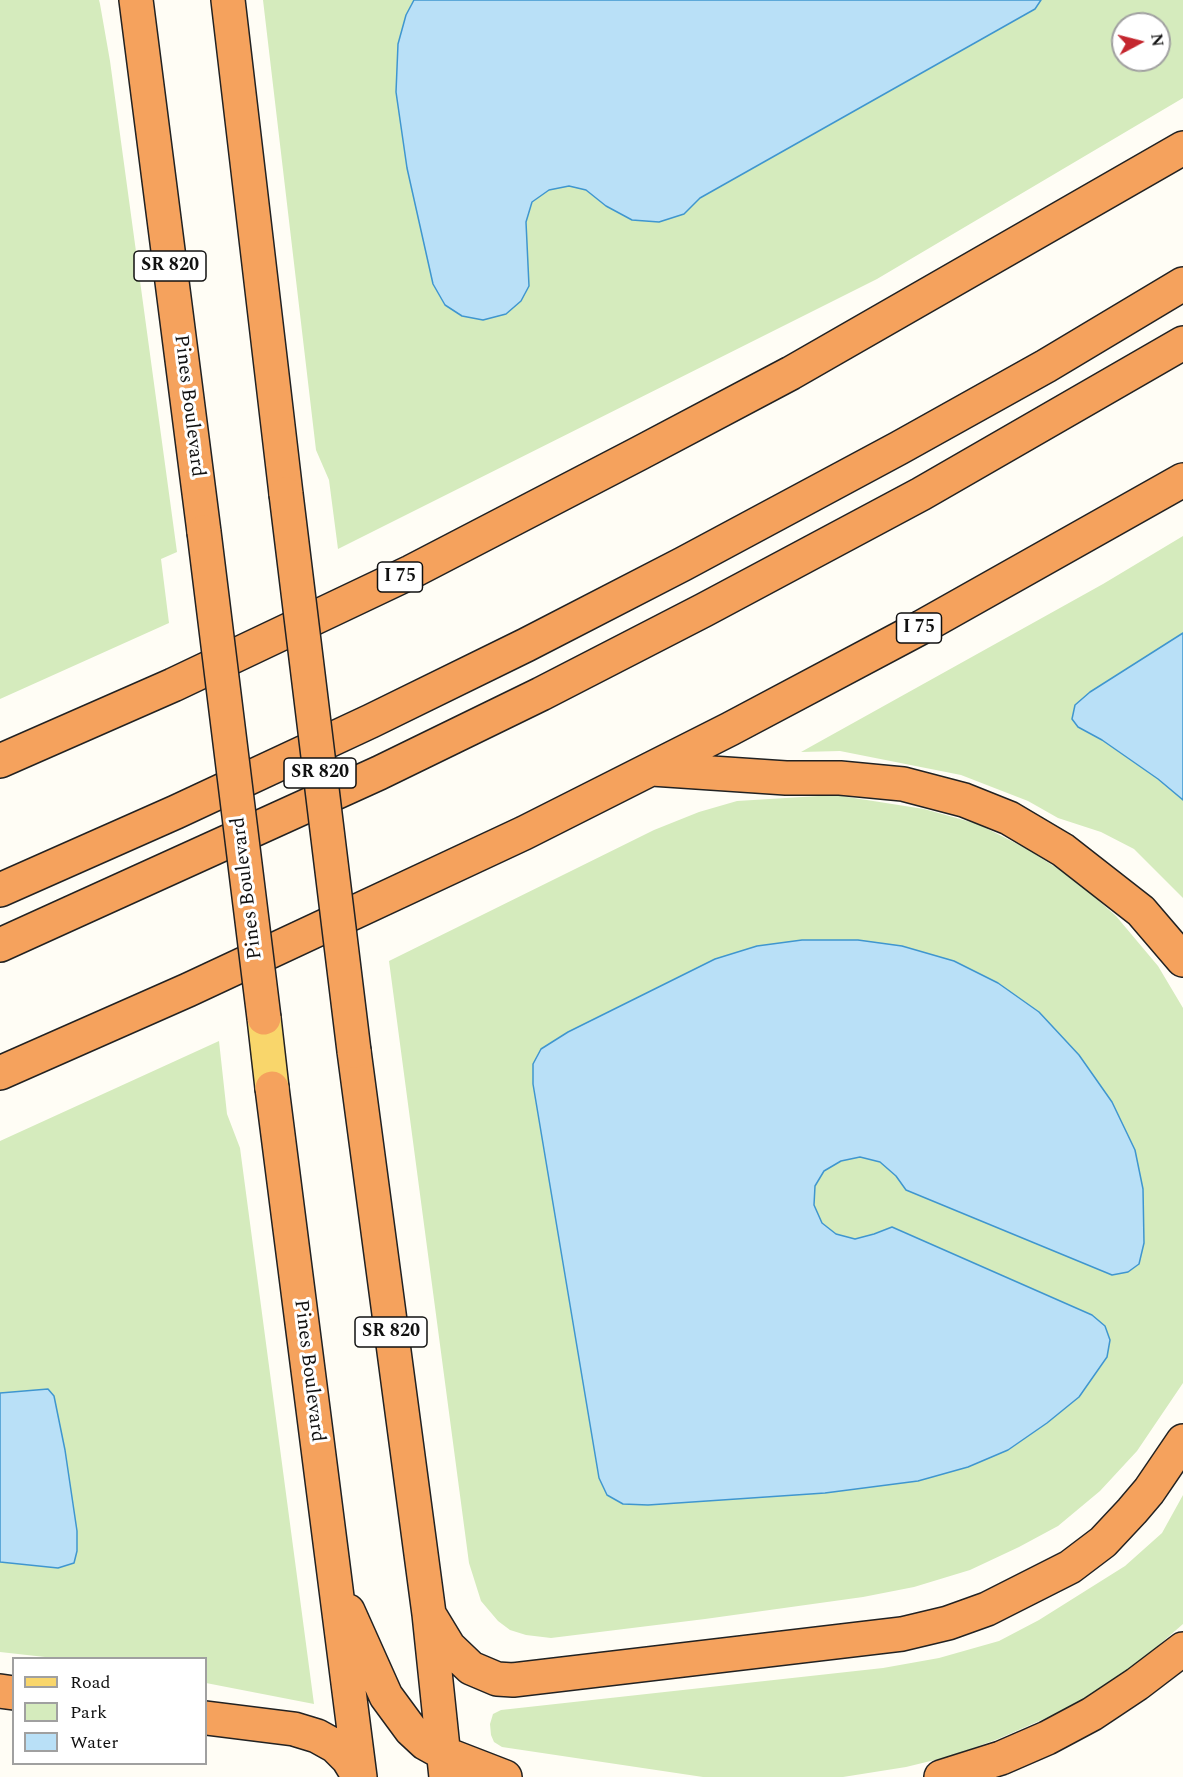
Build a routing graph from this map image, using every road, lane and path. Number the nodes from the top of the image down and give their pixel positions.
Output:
1 (136, 0) edge
2 (228, 0) edge
3 (1183, 148) edge
4 (1183, 284) edge
5 (1183, 344) edge
6 (1183, 480) edge
7 (0, 762) edge
8 (651, 769) junction
9 (0, 890) edge
10 (0, 945) edge
11 (1183, 960) edge
12 (264, 1018) joint
13 (0, 1073) edge
14 (273, 1088) joint
15 (1183, 1441) edge
16 (333, 1576) junction
17 (429, 1614) junction
18 (1183, 1649) edge
19 (207, 1718) edge
20 (444, 1765) edge
21 (359, 1777) edge
22 (505, 1777) edge
23 (940, 1777) edge

1 - 12 highway, Pines Boulevard / SR 820, bridge
2 - 17 highway, SR 820, bridge
3 - 7 highway, I 75
4 - 9 highway
5 - 10 highway
6 - 8 highway, I 75
8 - 11 highway
8 - 13 highway, I 75
12 - 14 main road, Pines Boulevard / SR 820
14 - 16 highway, Pines Boulevard / SR 820
15 - 17 highway
16 - 20 highway
16 - 21 highway, Pines Boulevard / SR 820
17 - 20 highway, SR 820
18 - 23 highway
19 - 21 highway
20 - 22 highway

